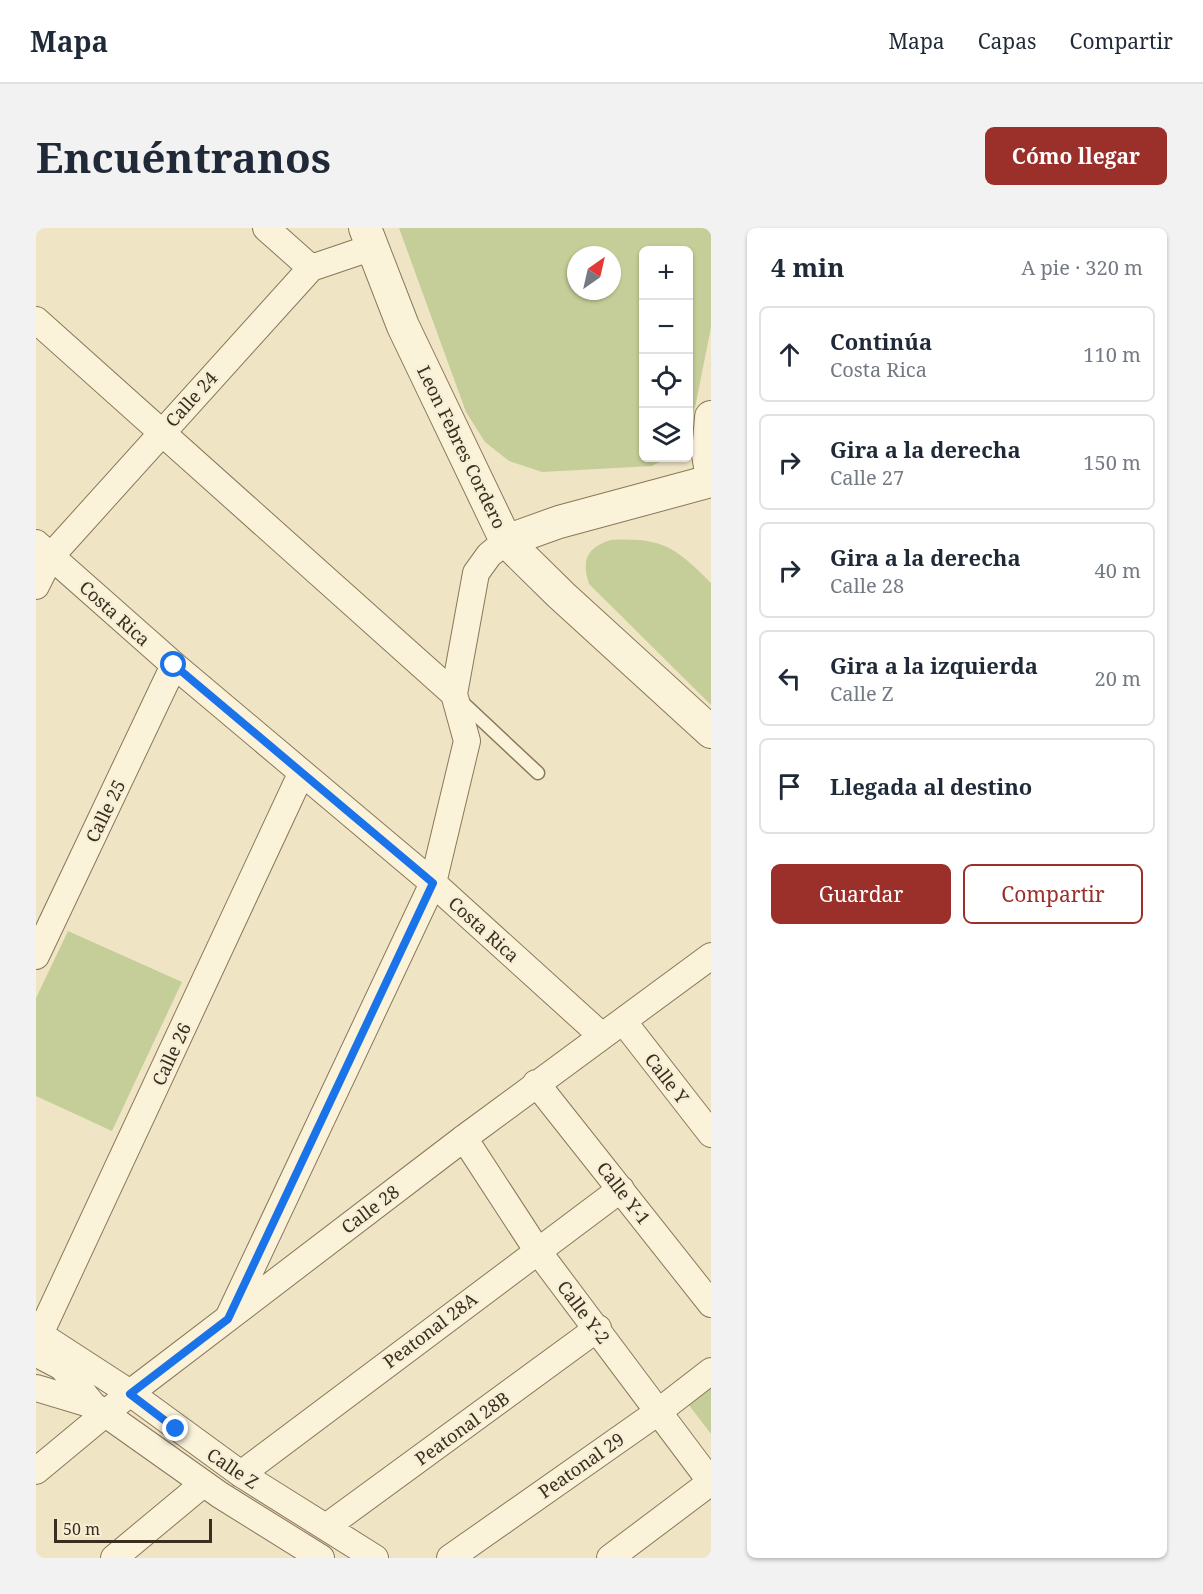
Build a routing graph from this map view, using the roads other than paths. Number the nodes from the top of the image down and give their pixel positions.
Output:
1 (266, 228) edge
2 (369, 237) edge
3 (311, 268) junction
4 (36, 320) edge
5 (711, 417) edge
6 (162, 432) junction
7 (711, 473) edge
8 (711, 481) edge
9 (506, 541) junction
10 (44, 549) edge
11 (36, 586) edge
12 (174, 665) junction
13 (454, 694) junction
14 (711, 732) edge
15 (538, 773) dead end
16 (302, 774) junction
17 (433, 883) junction
18 (44, 918) edge
19 (36, 956) edge
20 (711, 956) edge
21 (623, 1021) junction
22 (602, 1036) junction
23 (536, 1083) junction
24 (707, 1122) edge
25 (464, 1138) junction
26 (621, 1189) junction
27 (537, 1250) junction
28 (711, 1304) edge
29 (228, 1319) junction
30 (598, 1328) junction
31 (37, 1339) edge
32 (711, 1371) edge
33 (36, 1388) edge
34 (130, 1394) junction
35 (100, 1410) junction
36 (658, 1412) junction
37 (36, 1470) edge
38 (241, 1474) junction
39 (711, 1482) edge
40 (203, 1484) junction
41 (326, 1527) junction
42 (114, 1558) edge
43 (321, 1558) edge
44 (375, 1558) edge
45 (450, 1558) edge
46 (610, 1558) edge

1 - 3 street
2 - 3 street, Calle 24
2 - 9 street, Leon Febres Cordero
3 - 6 street, Calle 24
4 - 6 street
5 - 7 street
6 - 10 street, Calle 24
6 - 13 street
8 - 9 street
9 - 13 street
9 - 14 street, Leon Febres Cordero
10 - 11 street, Calle 24
10 - 12 street, Costa Rica
12 - 16 street, Costa Rica
12 - 18 street, Calle 25
13 - 15 lane
13 - 17 street
16 - 17 street, Costa Rica
16 - 31 street, Calle 26
17 - 22 street, Costa Rica
17 - 29 street
18 - 19 street, Calle 25
20 - 21 street, Calle 28
21 - 22 street, Calle 28
21 - 24 street, Calle Y
22 - 23 street, Calle 28
23 - 25 street, Calle 28
23 - 26 street, Calle Y-1
25 - 27 street, Calle Y-2
25 - 29 street, Calle 28
26 - 27 street, Peatonal 28A
26 - 28 street, Calle Y-1
27 - 30 street, Calle Y-2
27 - 38 street, Peatonal 28A
29 - 34 street, Calle 28
30 - 36 street, Calle Y-2
30 - 41 street, Peatonal 28B
31 - 34 street, Calle Z
31 - 35 street, Calle Z
32 - 36 street, Peatonal 29
33 - 35 street
34 - 35 street, Calle 28
34 - 38 street, Calle Z
35 - 37 street, Calle 28
35 - 40 street, Calle Z
36 - 39 street, Calle Y-2
36 - 45 street, Peatonal 29
38 - 41 street, Calle Z
39 - 46 street
40 - 42 street
40 - 43 street, Calle Z
41 - 44 street, Calle Z

